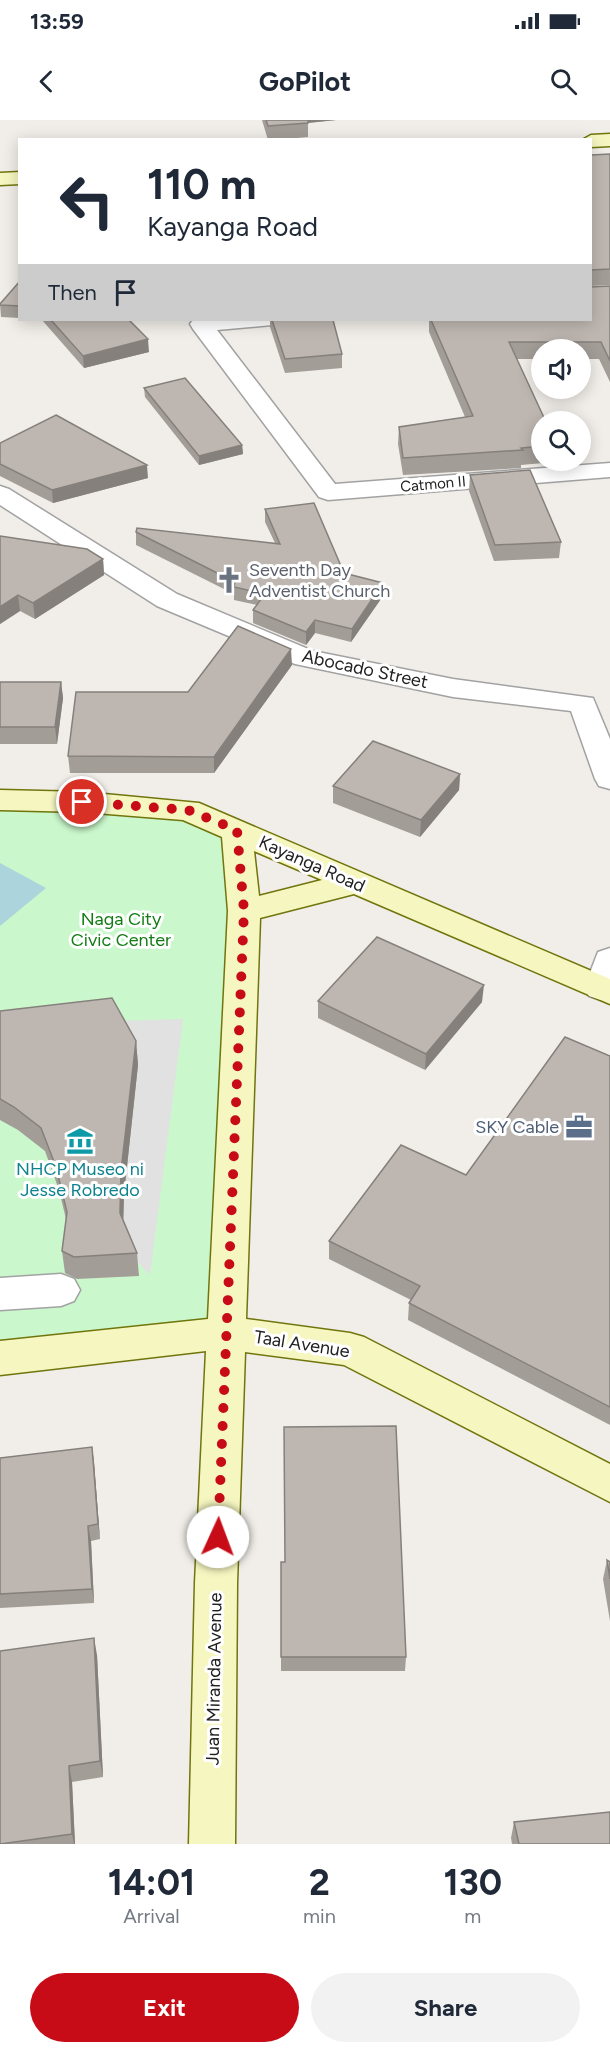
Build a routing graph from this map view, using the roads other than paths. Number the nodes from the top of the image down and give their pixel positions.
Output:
1 (610, 140) edge
2 (592, 141) edge
3 (18, 178) edge
4 (0, 179) edge
5 (248, 321) edge
6 (610, 470) edge
7 (0, 494) edge
8 (610, 779) edge
9 (0, 800) edge
10 (237, 830) junction
11 (354, 883) junction
12 (244, 911) junction
13 (607, 980) edge
14 (61, 1290) dead end
15 (0, 1294) edge
16 (226, 1333) junction
17 (0, 1358) edge
18 (610, 1484) edge
19 (212, 1844) edge

1 - 2 street
3 - 4 street
5 - 6 street, Catmon II
7 - 8 street, Abocado Street
9 - 10 street, Kayanga Road
10 - 11 street, Kayanga Road
10 - 12 street, Juan Miranda Avenue
11 - 12 street
11 - 13 street, Kayanga Road
12 - 16 street, Juan Miranda Avenue
14 - 15 street
16 - 17 street, Taal Avenue
16 - 18 street, Taal Avenue
16 - 19 street, Juan Miranda Avenue

